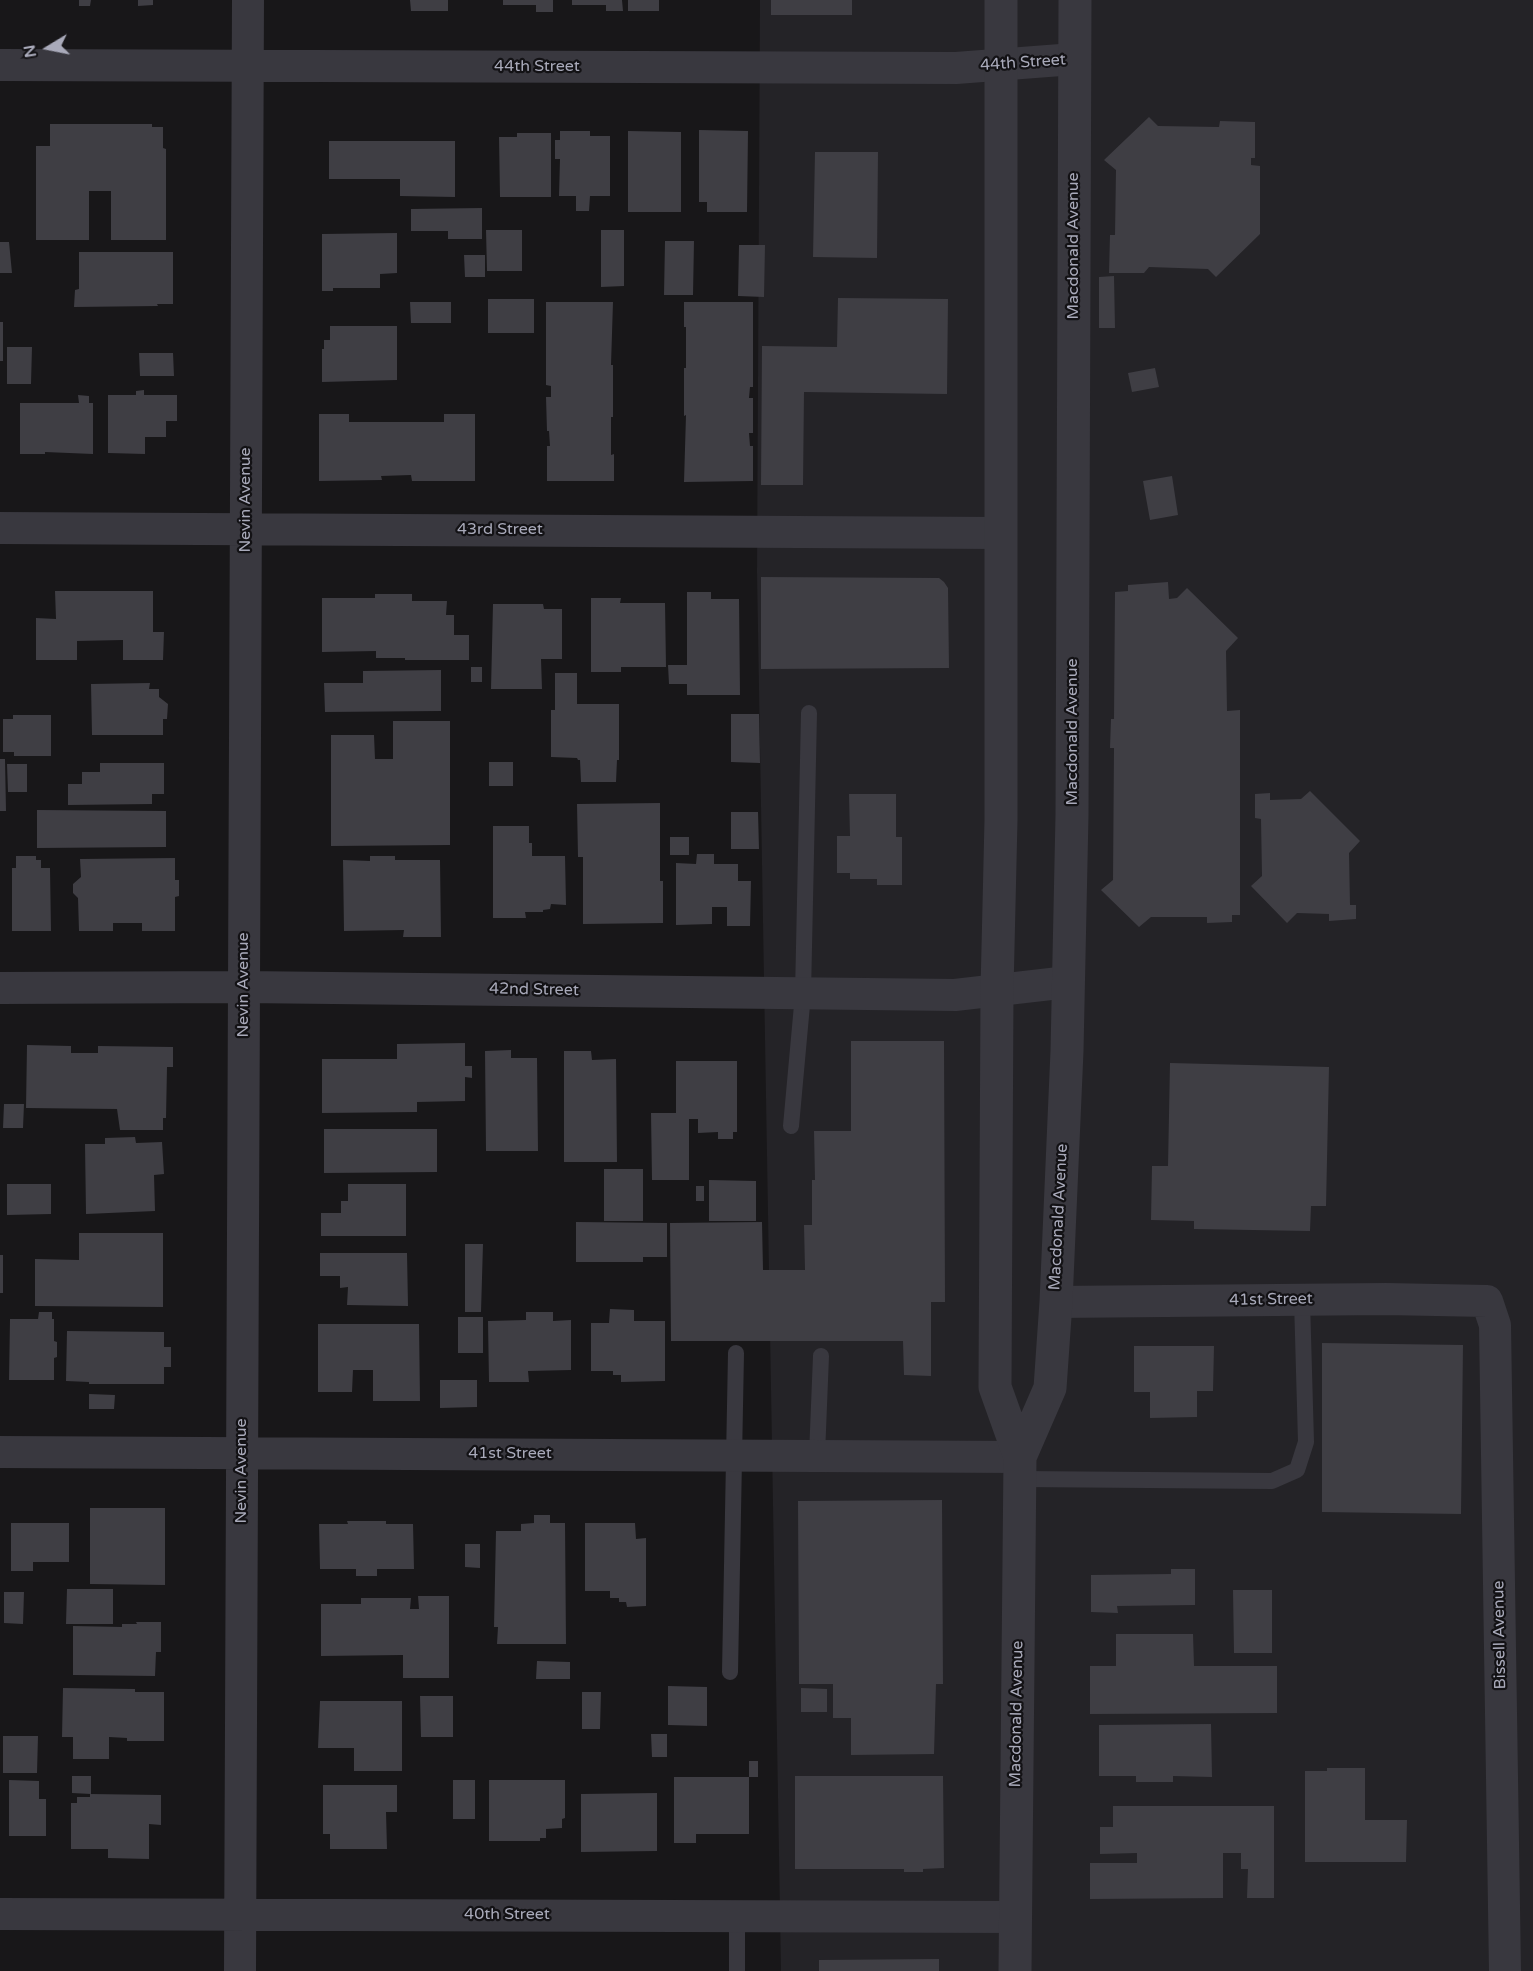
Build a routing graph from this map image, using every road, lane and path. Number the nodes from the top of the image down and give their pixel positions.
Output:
1 (248, 0) edge
2 (1001, 0) edge
3 (1075, 0) edge
4 (1074, 59) junction
5 (1001, 63) junction
6 (0, 65) edge
7 (248, 66) junction
8 (0, 528) edge
9 (246, 529) junction
10 (1000, 533) junction
11 (809, 713) dead end
12 (1068, 982) junction
13 (244, 987) junction
14 (0, 988) edge
15 (997, 990) junction
16 (803, 993) junction
17 (791, 1126) dead end
18 (1302, 1300) junction
19 (1487, 1301) joint
20 (1056, 1302) junction
21 (736, 1353) dead end
22 (821, 1356) dead end
23 (0, 1452) edge
24 (242, 1453) junction
25 (735, 1455) junction
26 (817, 1455) junction
27 (1020, 1468) junction
28 (730, 1672) dead end
29 (0, 1914) edge
30 (240, 1914) junction
31 (737, 1915) junction
32 (1014, 1917) junction
33 (240, 1971) edge
34 (737, 1971) edge
35 (1015, 1971) edge
36 (1504, 1971) edge

1 - 7 street, Nevin Avenue
2 - 5 street, Macdonald Avenue
3 - 4 street, Macdonald Avenue
4 - 5 street, 44th Street
4 - 12 street, Macdonald Avenue
5 - 7 street, 44th Street
5 - 10 street, Macdonald Avenue
6 - 7 street, 44th Street
7 - 9 street, Nevin Avenue
8 - 9 street, 43rd Street
9 - 10 street, 43rd Street
9 - 13 street, Nevin Avenue
10 - 15 street, Macdonald Avenue
11 - 16 lane
12 - 15 street, 42nd Street
12 - 20 street, Macdonald Avenue
13 - 14 street, 42nd Street
13 - 16 street, 42nd Street
13 - 24 street, Nevin Avenue
15 - 16 street, 42nd Street
15 - 27 street, Macdonald Avenue
16 - 17 lane
18 - 19 street, 41st Street
18 - 20 street, 41st Street
18 - 27 lane
19 - 36 street, Bissell Avenue
20 - 27 street, Macdonald Avenue
21 - 25 lane
22 - 26 lane
23 - 24 street, 41st Street
24 - 25 street, 41st Street
24 - 30 street, Nevin Avenue
25 - 26 street, 41st Street
25 - 28 lane
26 - 27 street, 41st Street
27 - 32 street, Macdonald Avenue
29 - 30 street, 40th Street
30 - 31 street, 40th Street
30 - 33 street, Nevin Avenue
31 - 32 street, 40th Street
31 - 34 lane
32 - 35 street, Macdonald Avenue

